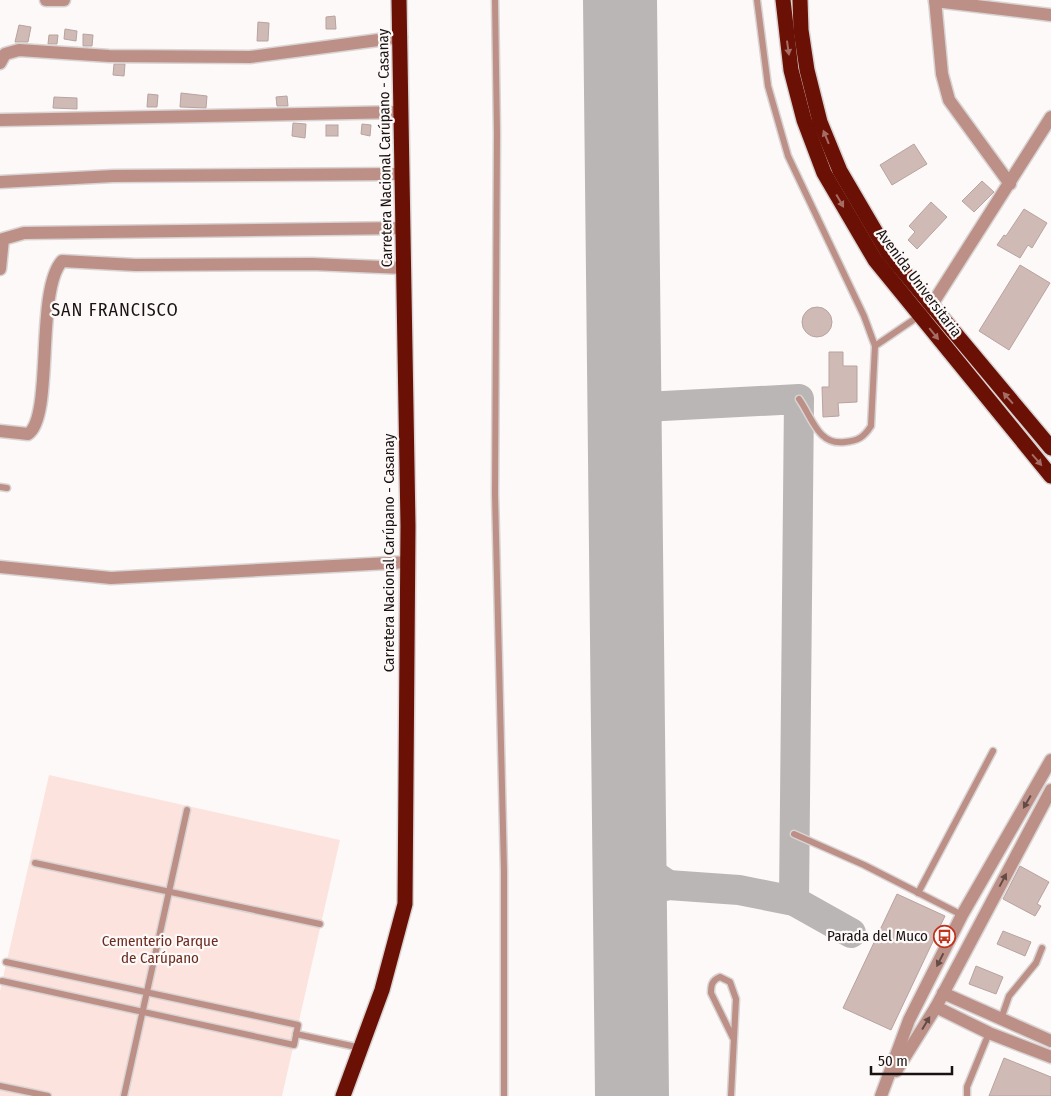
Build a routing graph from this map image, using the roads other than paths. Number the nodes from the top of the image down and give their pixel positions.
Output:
1 (46, 0) edge
2 (64, 0) edge
3 (399, 0) edge
4 (495, 0) edge
5 (757, 0) edge
6 (783, 0) edge
7 (800, 0) edge
8 (935, 0) edge
9 (1051, 15) edge
10 (400, 37) junction
11 (0, 63) edge
12 (401, 112) junction
13 (1051, 116) edge
14 (0, 120) edge
15 (402, 174) junction
16 (0, 182) edge
17 (1010, 184) junction
18 (403, 228) junction
19 (0, 268) edge
20 (404, 268) junction
21 (925, 311) junction
22 (874, 346) junction
23 (799, 400) dead end
24 (0, 431) edge
25 (1051, 448) edge
26 (1051, 476) edge
27 (408, 562) junction
28 (0, 567) edge
29 (993, 751) dead end
30 (1050, 763) edge
31 (1051, 790) edge
32 (186, 810) dead end
33 (794, 834) dead end
34 (35, 863) dead end
35 (169, 891) junction
36 (918, 893) junction
37 (962, 915) junction
38 (320, 924) dead end
39 (979, 925) junction
40 (1042, 948) dead end
41 (6, 962) dead end
42 (2, 981) dead end
43 (147, 992) junction
44 (943, 994) junction
45 (936, 1007) junction
46 (143, 1012) junction
47 (1001, 1019) junction
48 (989, 1033) junction
49 (296, 1034) junction
50 (733, 1038) junction
51 (1051, 1041) edge
52 (361, 1048) junction
53 (1051, 1058) edge
54 (0, 1086) edge
55 (882, 1095) edge
56 (48, 1096) edge
57 (124, 1096) edge
58 (343, 1096) edge
59 (504, 1096) edge
60 (731, 1096) edge
61 (967, 1096) edge

1 - 2 street
3 - 10 highway, Carretera Nacional Carúpano - Casanay
4 - 59 lane
5 - 22 lane
6 -> 21 highway, Avenida Universitaria
21 -> 7 highway, Avenida Universitaria
8 - 9 street
8 - 17 street
10 - 11 street
10 - 12 highway, Carretera Nacional Carúpano - Casanay
12 - 14 street
12 - 15 highway, Carretera Nacional Carúpano - Casanay
13 - 17 street
15 - 16 street
15 - 18 highway, Carretera Nacional Carúpano - Casanay
17 - 21 street
18 - 19 street
18 - 20 highway, Carretera Nacional Carúpano - Casanay
20 - 24 street
20 - 27 highway, Carretera Nacional Carúpano - Casanay
21 - 22 lane
25 -> 21 highway, Avenida Universitaria
21 -> 26 highway, Avenida Universitaria
22 - 23 lane
27 - 28 street
27 - 52 highway, Carretera Nacional Carúpano - Casanay
29 - 36 lane
30 -> 37 street
39 -> 31 street
32 - 35 lane
33 - 36 lane
34 - 35 lane
35 - 38 lane
35 - 43 lane
36 - 37 lane
37 - 39 street
37 -> 55 street
39 - 44 street
40 - 47 lane
41 - 43 lane
42 - 46 lane
43 - 46 lane
43 - 49 lane
44 - 45 street
44 - 47 street
45 - 48 street
55 -> 45 street
46 - 49 lane
46 - 57 lane
47 - 51 street
48 - 53 street
48 - 61 lane
49 - 52 lane
50 - 50 lane
50 - 60 lane
52 - 58 highway, Carretera Nacional Carúpano - Casanay
54 - 56 lane

